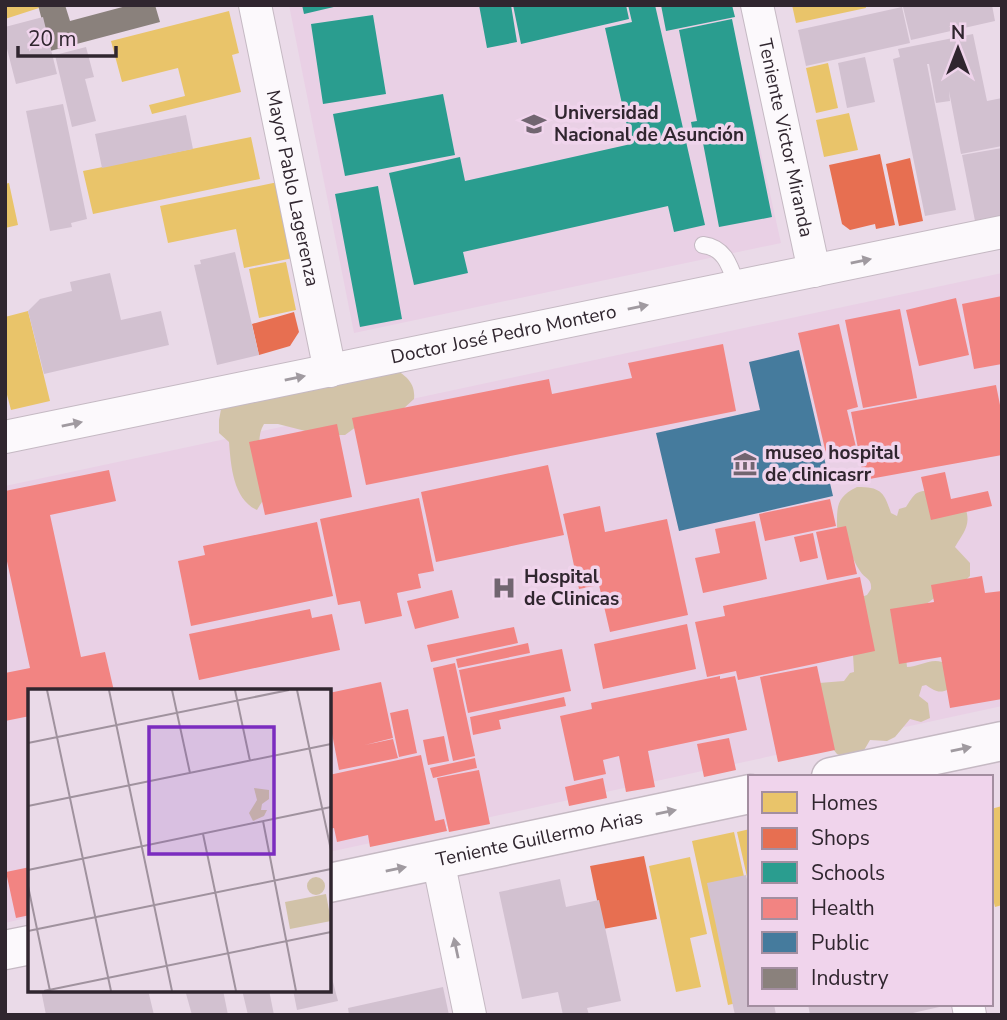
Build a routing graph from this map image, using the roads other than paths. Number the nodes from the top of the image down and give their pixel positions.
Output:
1 (255, 5) edge
2 (757, 5) edge
3 (1002, 232) edge
4 (702, 245) dead end
5 (814, 271) junction
6 (737, 286) junction
7 (330, 371) junction
8 (5, 438) edge
9 (1002, 741) edge
10 (922, 767) edge
11 (849, 775) edge
12 (748, 794) edge
13 (438, 860) junction
14 (331, 883) edge
15 (28, 945) edge
16 (5, 950) edge
17 (470, 1015) edge

1 - 7 street, Mayor Pablo Lagerenza
2 - 5 street, Teniente Victor Miranda
5 -> 3 street, Doctor José Pedro Montero
4 - 6 lane
5 - 6 street, Doctor José Pedro Montero
7 -> 6 street, Doctor José Pedro Montero
8 -> 7 street, Doctor José Pedro Montero
10 -> 9 street
10 - 11 street
13 -> 12 street, Teniente Guillermo Arias
14 -> 13 street, Teniente Guillermo Arias
17 -> 13 street
15 - 16 street

